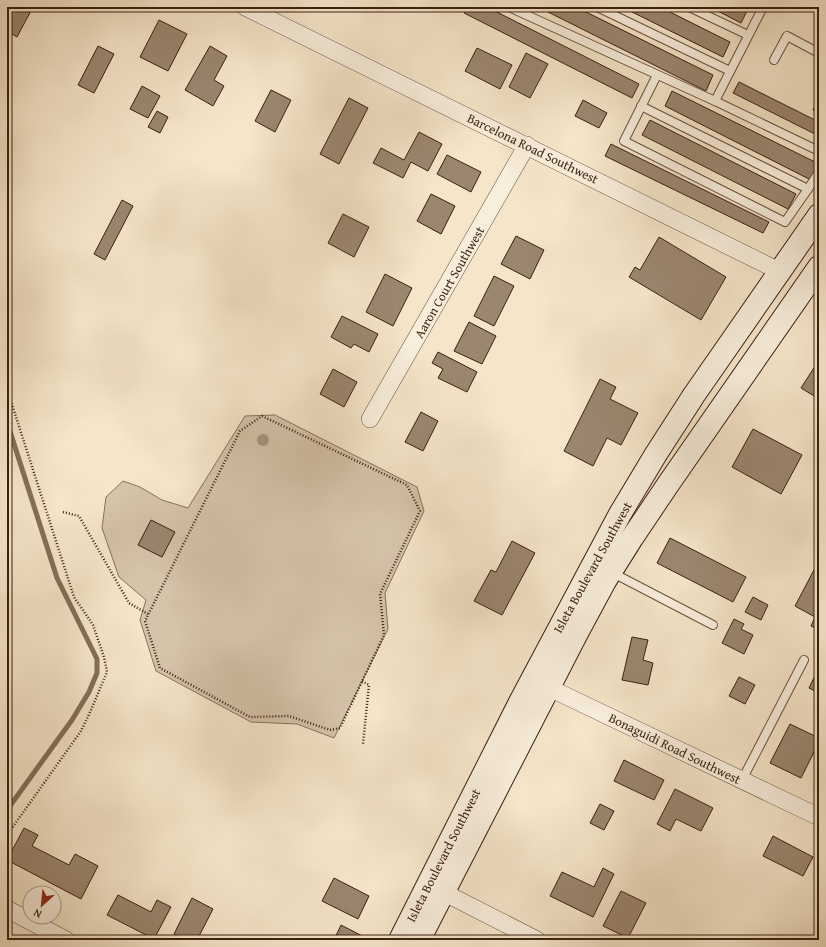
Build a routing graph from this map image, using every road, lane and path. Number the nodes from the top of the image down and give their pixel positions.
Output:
1 (245, 7) edge
2 (509, 7) edge
3 (597, 7) edge
4 (689, 7) edge
5 (762, 7) edge
6 (748, 35) junction
7 (819, 53) edge
8 (774, 60) dead end
9 (730, 71) junction
10 (657, 75) junction
11 (715, 101) junction
12 (641, 106) junction
13 (527, 145) junction
14 (819, 151) edge
15 (819, 172) edge
16 (808, 189) junction
17 (819, 215) edge
18 (819, 267) edge
19 (779, 270) junction
20 (813, 288) edge
21 (7, 389) edge
22 (370, 419) dead end
23 (63, 512) dead end
24 (611, 572) junction
25 (148, 614) junction
26 (713, 625) dead end
27 (804, 660) dead end
28 (362, 681) junction
29 (540, 684) junction
30 (363, 744) dead end
31 (742, 780) junction
32 (819, 817) edge
33 (7, 835) edge
34 (435, 888) junction
35 (7, 909) edge
36 (66, 940) edge
37 (400, 940) edge
38 (419, 940) edge
39 (537, 940) edge

1 - 13 street, Barcelona Road Southwest
2 - 10 lane
3 - 9 lane
4 - 6 lane
5 - 6 lane
6 - 9 lane
7 - 8 lane
9 - 11 lane
10 - 11 lane
10 - 12 lane
11 - 14 lane
12 - 16 lane
12 - 16 lane
13 - 19 street, Barcelona Road Southwest
13 - 22 street, Aaron Court Southwest
15 - 16 lane
17 - 19 main road, Isleta Boulevard Southwest
18 - 20 main road, Isleta Boulevard Southwest
19 - 20 main road, Barcelona Road Southwest
19 - 29 main road, Isleta Boulevard Southwest
20 - 24 main road, Isleta Boulevard Southwest
21 - 33 path
23 - 25 path
24 - 26 lane
24 - 29 main road, Isleta Boulevard Southwest
25 - 28 path
25 - 28 path
27 - 31 lane
28 - 30 path
29 - 31 street, Bonaguidi Road Southwest
29 - 34 main road, Isleta Boulevard Southwest
31 - 32 street, Bonaguidi Road Southwest
34 - 37 main road, Isleta Boulevard Southwest
34 - 38 main road, Isleta Boulevard Southwest
34 - 39 street
35 - 36 street

